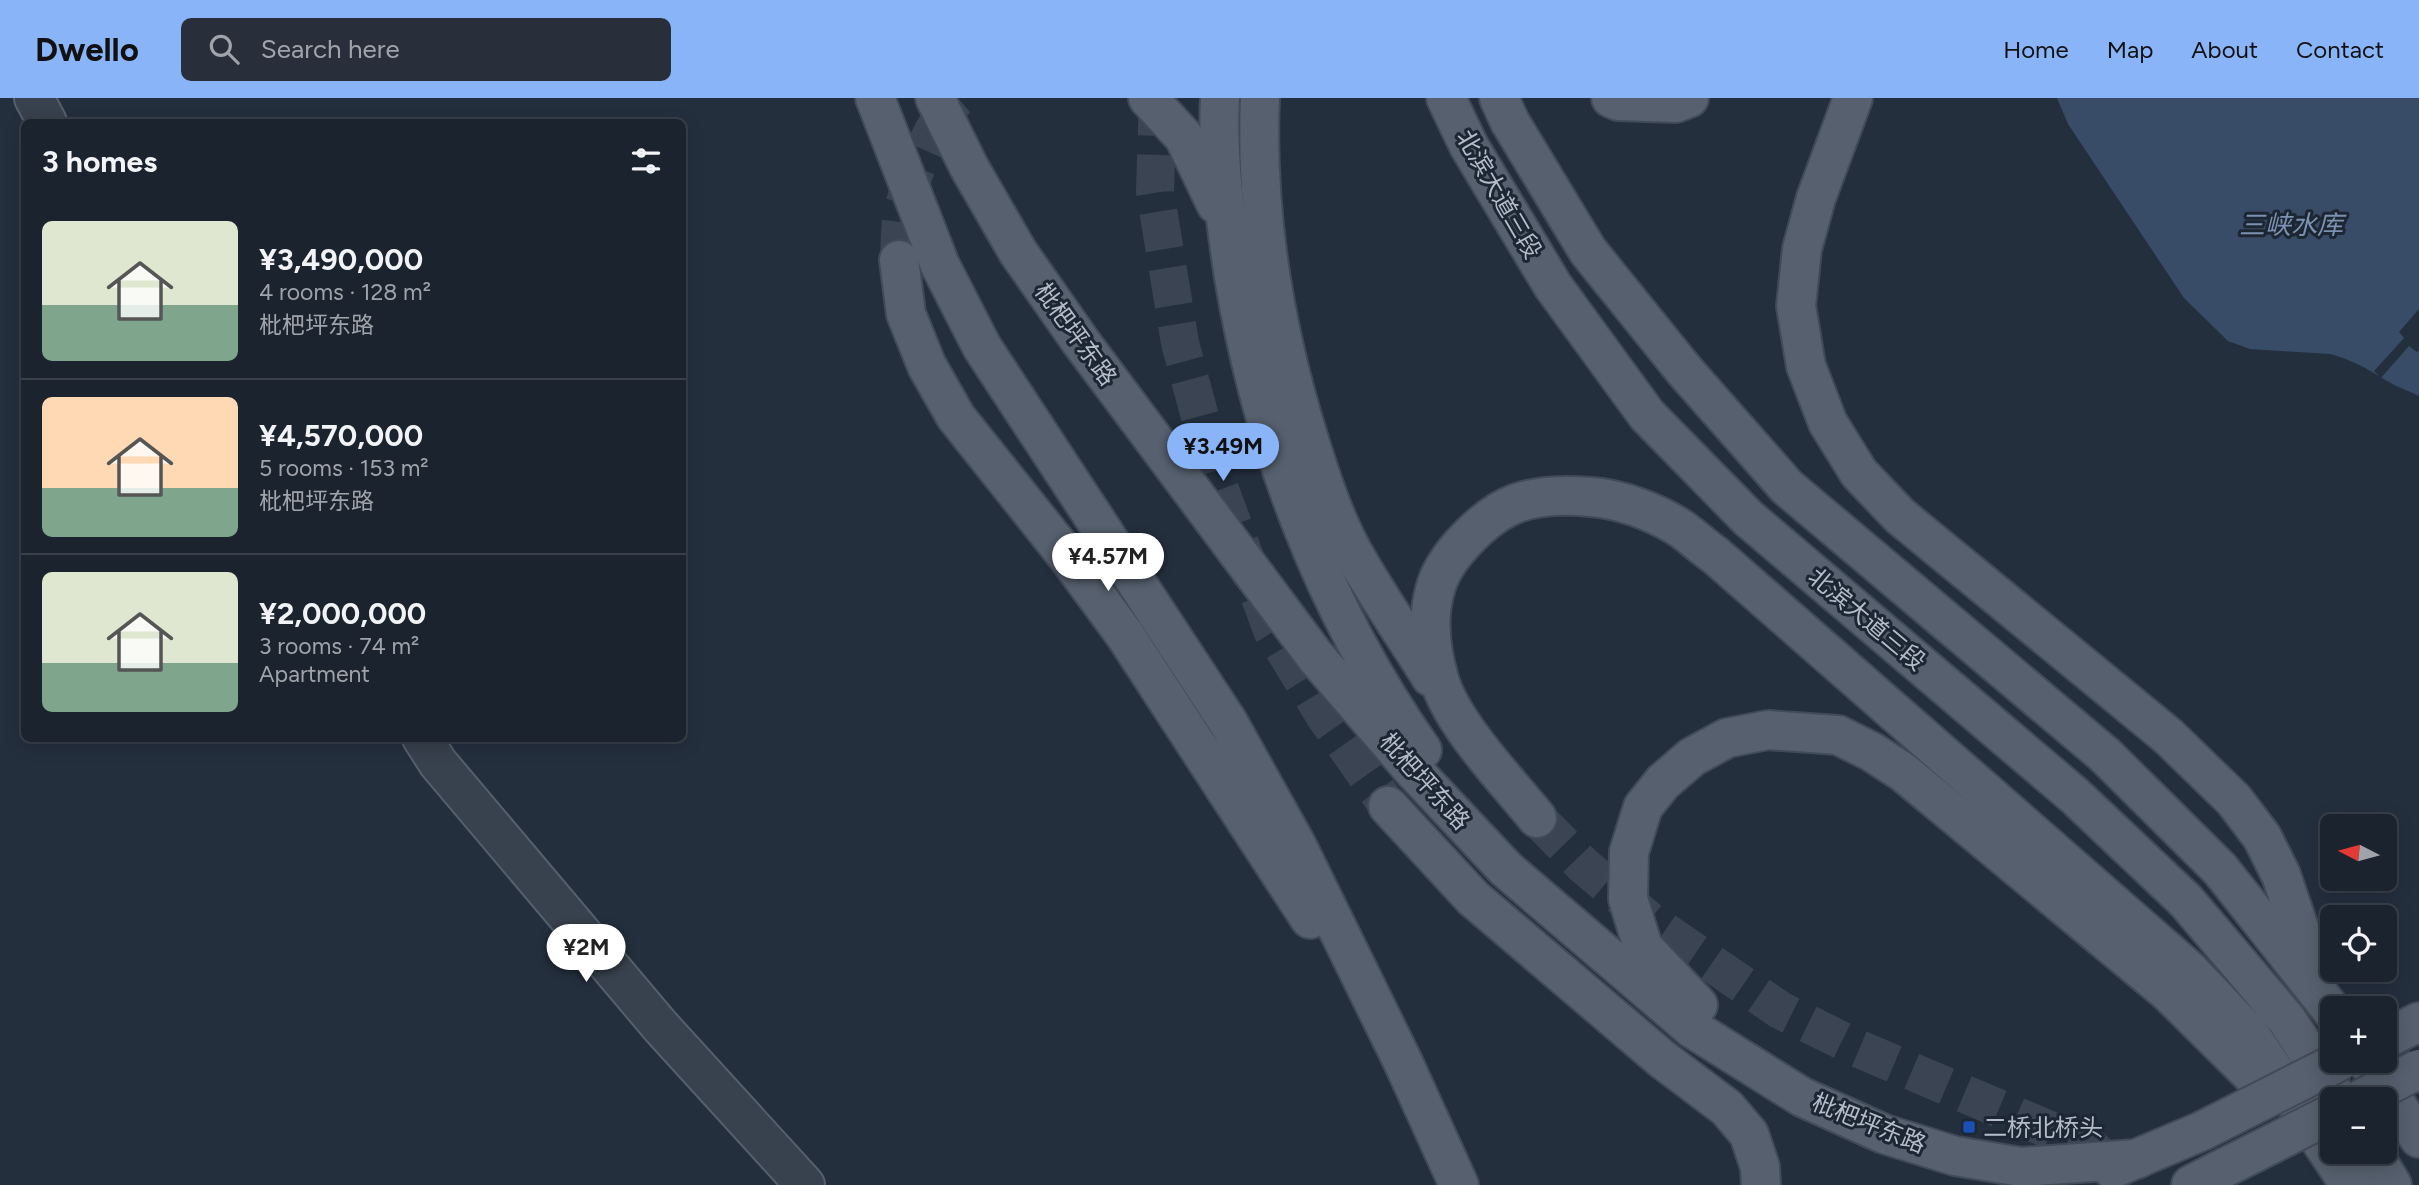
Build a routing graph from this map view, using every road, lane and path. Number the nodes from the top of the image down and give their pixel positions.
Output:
1 (34, 98) edge
2 (874, 98) edge
3 (935, 98) edge
4 (1148, 98) edge
5 (1220, 98) edge
6 (1260, 98) edge
7 (1446, 98) edge
8 (1499, 98) edge
9 (1611, 98) edge
10 (1689, 98) edge
11 (1853, 98) edge
12 (45, 119) edge
13 (1226, 225) junction
14 (899, 260) tunnel mouth
15 (1463, 726) junction
16 (425, 742) edge
17 (1388, 806) tunnel mouth
18 (1537, 818) tunnel mouth
19 (1506, 869) junction
20 (2322, 996) edge
21 (2325, 996) edge
22 (2419, 1022) edge
23 (2397, 1033) edge
24 (1403, 1062) junction
25 (2419, 1069) edge
26 (2320, 1071) edge
27 (2375, 1073) edge
28 (2330, 1087) edge
29 (2384, 1087) edge
30 (1802, 1097) junction
31 (2320, 1120) edge
32 (2419, 1138) edge
33 (2137, 1159) junction
34 (2354, 1168) edge
35 (2199, 1181) edge
36 (805, 1185) edge
37 (1459, 1185) edge
38 (1760, 1185) edge
39 (2071, 1185) edge
40 (2392, 1185) edge

1 - 12 street
2 - 24 main road
3 - 19 main road, 枇杷坪东路
4 - 13 main road
5 - 13 main road
6 - 15 main road
7 - 28 main road, 北滨大道三段
8 - 20 main road, 北滨大道三段
9 - 10 main road
11 - 21 main road
13 - 19 main road
14 - 24 main road
15 - 18 main road
15 - 34 main road, bridge
16 - 36 street
17 - 38 main road
19 - 30 main road, 枇杷坪东路
22 - 23 main road
24 - 37 main road
25 - 29 main road, bridge
26 - 33 main road, bridge
27 - 32 main road
30 - 33 main road, 枇杷坪东路
30 - 34 main road, bridge
31 - 35 main road, bridge
33 - 39 main road
34 - 40 main road

